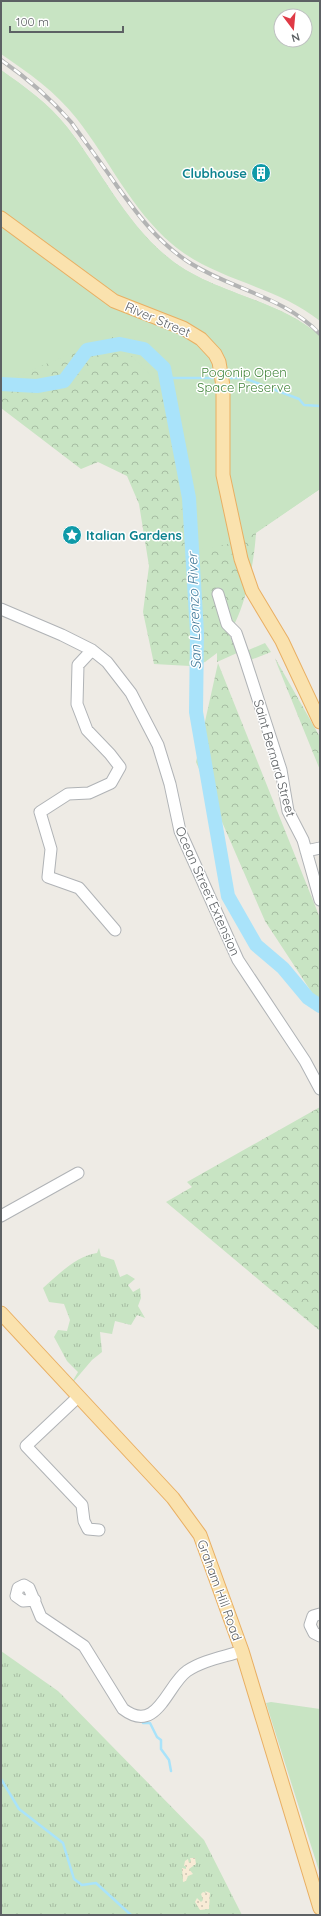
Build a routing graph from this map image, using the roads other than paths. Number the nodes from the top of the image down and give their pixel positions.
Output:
1 (1, 218) edge
2 (218, 594) dead end
3 (1, 610) edge
4 (92, 650) junction
5 (320, 722) edge
6 (320, 848) edge
7 (306, 851) junction
8 (320, 900) edge
9 (116, 930) dead end
10 (320, 1089) edge
11 (78, 1173) dead end
12 (1, 1216) edge
13 (1, 1313) edge
14 (78, 1397) junction
15 (99, 1530) dead end
16 (35, 1600) dead end
17 (320, 1614) edge
18 (320, 1636) edge
19 (242, 1651) junction
20 (320, 1908) edge

1 - 5 main road, River Street
2 - 7 street, Saint Bernard Street
3 - 4 street, Ocean Street Extension
4 - 9 street
4 - 10 street, Ocean Street Extension
6 - 7 street
7 - 8 street, Saint Bernard Street
11 - 12 street
13 - 14 main road, Graham Hill Road
14 - 15 street
14 - 19 main road, Graham Hill Road
16 - 19 street
17 - 18 street
19 - 20 main road, Graham Hill Road

